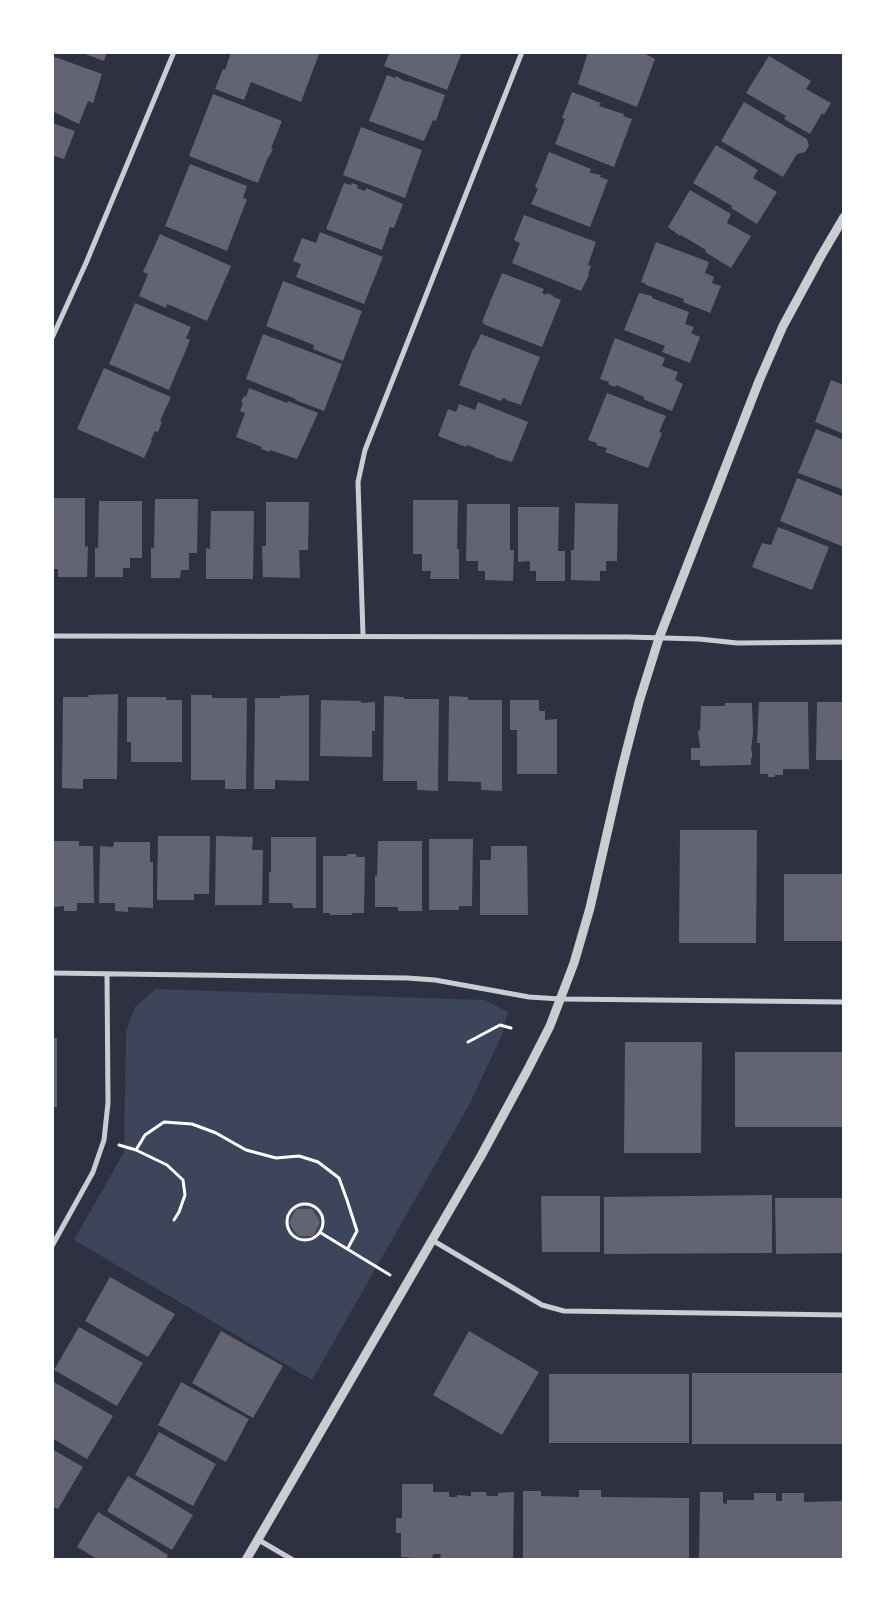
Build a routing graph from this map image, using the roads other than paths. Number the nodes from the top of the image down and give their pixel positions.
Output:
1 (174, 52) edge
2 (522, 52) edge
3 (844, 217) edge
4 (52, 338) edge
5 (363, 635) junction
6 (52, 636) edge
7 (660, 638) junction
8 (844, 642) edge
9 (52, 973) edge
10 (107, 974) junction
11 (560, 999) junction
12 (844, 1002) edge
13 (432, 1240) junction
14 (52, 1246) edge
15 (844, 1315) edge
16 (257, 1539) junction
17 (246, 1560) edge
18 (293, 1560) edge

1 - 4 street
2 - 5 street
3 - 7 street
5 - 6 street
5 - 7 street
7 - 8 street
7 - 11 street
9 - 10 street
10 - 11 street
10 - 14 street
11 - 12 street
11 - 13 street
13 - 15 street
13 - 16 street
16 - 17 street
16 - 18 street

